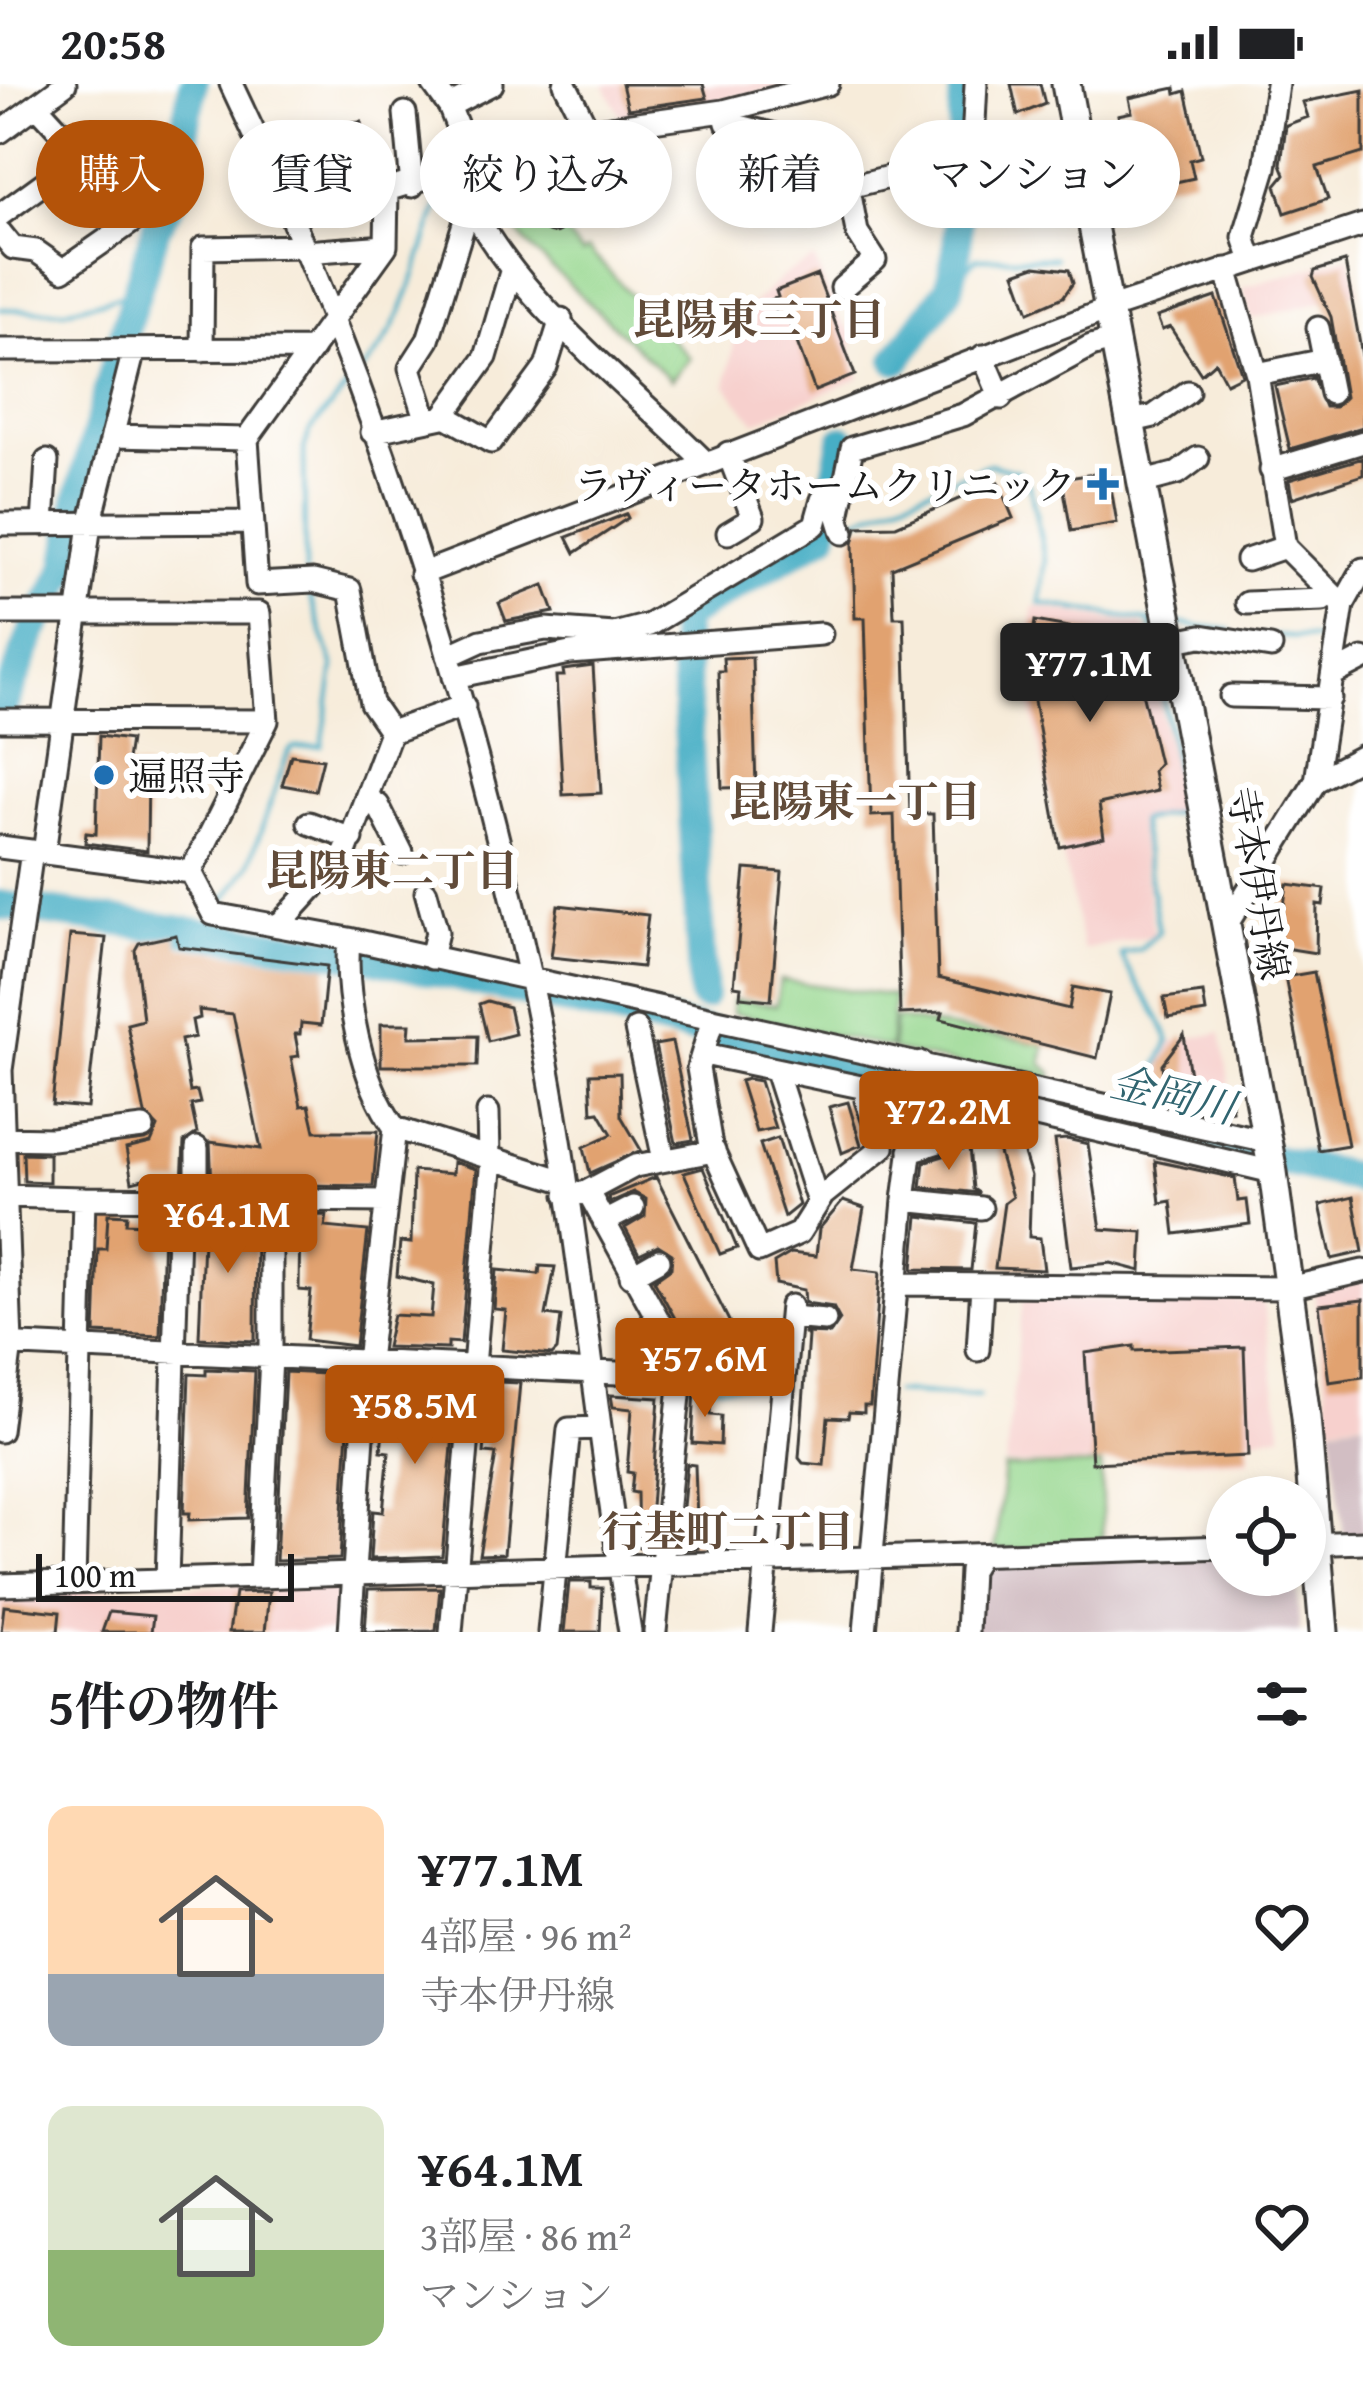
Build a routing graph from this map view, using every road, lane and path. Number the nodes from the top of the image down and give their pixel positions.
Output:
1 (231, 84) edge
2 (434, 84) edge
3 (492, 84) edge
4 (565, 84) edge
5 (828, 84) edge
6 (976, 84) edge
7 (1066, 84) edge
8 (1276, 84) edge
9 (61, 86) edge
10 (449, 106) junction
11 (38, 108) junction
12 (724, 111) junction
13 (405, 113) dead end
14 (452, 120) edge
15 (584, 120) edge
16 (660, 120) edge
17 (726, 120) edge
18 (977, 120) edge
19 (0, 132) edge
20 (420, 183) edge
21 (412, 186) junction
22 (0, 215) edge
23 (1363, 225) edge
24 (123, 228) edge
25 (463, 228) edge
26 (483, 228) edge
27 (856, 228) edge
28 (386, 245) junction
29 (4, 248) edge
30 (303, 249) junction
31 (1252, 261) junction
32 (1226, 269) junction
33 (511, 272) junction
34 (847, 287) dead end
35 (1111, 308) junction
36 (561, 319) junction
37 (334, 321) junction
38 (1318, 328) dead end
39 (1116, 339) junction
40 (313, 349) junction
41 (0, 350) edge
42 (124, 350) junction
43 (202, 350) junction
44 (983, 356) junction
45 (1324, 360) junction
46 (1257, 374) junction
47 (1188, 392) dead end
48 (1331, 393) dead end
49 (1001, 398) junction
50 (435, 416) junction
51 (1132, 421) junction
52 (372, 432) junction
53 (112, 436) junction
54 (247, 439) junction
55 (1363, 442) edge
56 (728, 453) junction
57 (1198, 458) dead end
58 (47, 461) dead end
59 (705, 462) junction
60 (1271, 470) junction
61 (1144, 482) junction
62 (842, 494) junction
63 (252, 522) junction
64 (0, 524) edge
65 (43, 524) junction
66 (80, 524) junction
67 (728, 533) dead end
68 (843, 533) dead end
69 (1286, 547) junction
70 (1247, 560) dead end
71 (1363, 568) edge
72 (421, 574) junction
73 (257, 584) junction
74 (1337, 599) junction
75 (1247, 603) dead end
76 (0, 613) edge
77 (77, 613) junction
78 (259, 613) junction
79 (821, 634) dead end
80 (1174, 641) junction
81 (1271, 647) dead end
82 (1363, 659) edge
83 (451, 667) junction
84 (1334, 674) junction
85 (1231, 696) dead end
86 (1330, 698) junction
87 (464, 706) junction
88 (1, 719) edge
89 (63, 720) junction
90 (267, 721) junction
91 (392, 732) junction
92 (1363, 756) edge
93 (1316, 781) junction
94 (369, 799) junction
95 (309, 823) dead end
96 (352, 838) junction
97 (0, 847) edge
98 (38, 852) junction
99 (402, 853) dead end
100 (191, 872) junction
101 (426, 892) dead end
102 (1227, 924) junction
103 (278, 926) junction
104 (350, 939) junction
105 (431, 958) junction
106 (531, 981) junction
107 (636, 1029) dead end
108 (709, 1035) junction
109 (922, 1063) junction
110 (1, 1070) edge
111 (776, 1071) junction
112 (1032, 1088) junction
113 (881, 1092) junction
114 (917, 1099) junction
115 (488, 1112) dead end
116 (1028, 1114) junction
117 (143, 1128) dead end
118 (395, 1128) junction
119 (0, 1138) edge
120 (911, 1143) junction
121 (196, 1148) dead end
122 (883, 1148) junction
123 (714, 1151) junction
124 (1270, 1157) junction
125 (490, 1158) junction
126 (664, 1160) junction
127 (0, 1164) edge
128 (572, 1189) junction
129 (3, 1196) junction
130 (84, 1198) junction
131 (271, 1198) junction
132 (188, 1199) junction
133 (904, 1200) junction
134 (385, 1201) junction
135 (818, 1202) junction
136 (633, 1207) dead end
137 (981, 1208) dead end
138 (604, 1222) junction
139 (659, 1260) dead end
140 (1363, 1271) edge
141 (631, 1276) junction
142 (897, 1284) junction
143 (982, 1286) junction
144 (1289, 1288) junction
145 (825, 1320) dead end
146 (6, 1344) edge
147 (83, 1348) junction
148 (978, 1350) dead end
149 (176, 1352) junction
150 (271, 1357) junction
151 (368, 1360) junction
152 (475, 1366) junction
153 (590, 1369) junction
154 (681, 1376) junction
155 (599, 1428) junction
156 (0, 1430) edge
157 (1306, 1476) edge
158 (1363, 1542) edge
159 (1326, 1543) edge
160 (1206, 1548) edge
161 (978, 1557) junction
162 (869, 1561) junction
163 (766, 1563) junction
164 (661, 1565) junction
165 (619, 1568) junction
166 (554, 1570) junction
167 (457, 1573) junction
168 (352, 1575) junction
169 (260, 1577) junction
170 (167, 1580) junction
171 (74, 1582) junction
172 (0, 1585) edge
173 (1319, 1596) edge
174 (350, 1632) edge
175 (451, 1632) edge
176 (549, 1632) edge
177 (630, 1632) edge
178 (655, 1632) edge
179 (760, 1632) edge
180 (865, 1632) edge
181 (967, 1632) edge
182 (1324, 1632) edge

1 - 30 street
2 - 10 street
3 - 10 street
4 - 15 street
5 - 12 street
6 - 18 street
7 - 35 main road, 寺本伊丹線
8 - 31 street
9 - 11 street
10 - 14 street
11 - 19 street
11 - 22 street
12 - 16 street
12 - 17 street
13 - 21 street
20 - 21 street
21 - 28 street
23 - 31 street
24 - 29 street
25 - 50 street
26 - 33 street
27 - 34 street
28 - 30 street
28 - 37 street
30 - 37 street
30 - 43 street
31 - 32 street
32 - 35 street
32 - 46 street
33 - 36 street
33 - 50 street
35 - 39 main road, 寺本伊丹線
35 - 44 street
36 - 50 street
36 - 59 street
37 - 40 street
37 - 52 street
38 - 45 street
39 - 49 street
39 - 51 main road, 寺本伊丹線
40 - 43 street
40 - 54 street
41 - 42 street
42 - 43 street
42 - 53 street
44 - 49 street
44 - 56 street
45 - 46 street
45 - 48 street
46 - 60 street
47 - 51 street
49 - 62 street
50 - 52 street
51 - 61 main road, 寺本伊丹線
52 - 72 street
53 - 54 street
53 - 66 street
54 - 63 street
55 - 60 street
56 - 59 street
56 - 67 street
57 - 61 street
58 - 65 street
59 - 72 street
60 - 69 street
61 - 80 main road, 寺本伊丹線
62 - 68 street
62 - 83 street
63 - 66 street
63 - 73 street
64 - 65 street
65 - 66 street
66 - 77 street
69 - 70 street
69 - 74 street
71 - 74 street
72 - 83 street
73 - 78 street
73 - 91 street
74 - 75 street
74 - 84 street
76 - 77 street
77 - 78 street
77 - 89 street
78 - 90 street
79 - 83 street
80 - 81 street
80 - 102 main road, 寺本伊丹線
82 - 84 street
83 - 87 street
84 - 86 street
85 - 86 street
86 - 93 street
87 - 91 street
87 - 106 street
88 - 89 street
89 - 90 street
89 - 98 street
90 - 100 street
91 - 94 street
92 - 93 street
93 - 102 street
94 - 96 street
94 - 99 street
95 - 96 street
96 - 103 street
97 - 98 street
98 - 100 street
98 - 110 street
100 - 103 street
101 - 105 street
102 - 124 main road, 寺本伊丹線
103 - 104 street
104 - 105 street
104 - 118 street
105 - 106 street
106 - 108 street
106 - 128 street
107 - 126 street
108 - 109 street
108 - 111 street
108 - 123 street
109 - 112 street
109 - 114 street
110 - 119 street
111 - 113 street
111 - 135 street
112 - 116 street
112 - 124 street
113 - 114 street
113 - 122 street
114 - 120 street
115 - 125 street
116 - 120 street
116 - 124 street
117 - 119 street
118 - 125 street
118 - 134 street
119 - 127 street
120 - 122 street
120 - 133 street
121 - 132 street
122 - 135 street
123 - 126 street
123 - 135 street
124 - 144 main road, 寺本伊丹線
125 - 128 street
125 - 152 street
126 - 128 street
127 - 129 street
128 - 138 street
128 - 153 street
129 - 130 street
129 - 146 street
130 - 132 street
130 - 147 street
131 - 132 street
131 - 134 street
131 - 150 street
132 - 149 street
133 - 137 street
133 - 142 street
134 - 151 street
136 - 138 street
138 - 141 street
139 - 141 street
140 - 144 street
141 - 154 street
142 - 143 street
142 - 162 street
143 - 144 street
143 - 148 street
144 - 157 main road, 寺本伊丹線
145 - 163 street
146 - 147 street
146 - 156 street
147 - 149 street
147 - 171 street
149 - 150 street
149 - 170 street
150 - 151 street
150 - 169 street
151 - 152 street
151 - 168 street
152 - 153 street
152 - 167 street
153 - 154 street
153 - 155 street
154 - 164 street
155 - 165 street
155 - 166 street
158 - 159 street
160 - 161 street
161 - 162 street
161 - 181 street
162 - 163 street
162 - 180 street
163 - 164 street
163 - 179 street
164 - 165 street
164 - 178 street
165 - 166 street
165 - 177 street
166 - 167 street
166 - 176 street
167 - 168 street
167 - 175 street
168 - 169 street
168 - 174 street
169 - 170 street
170 - 171 street
171 - 172 street
173 - 182 main road, 寺本伊丹線

